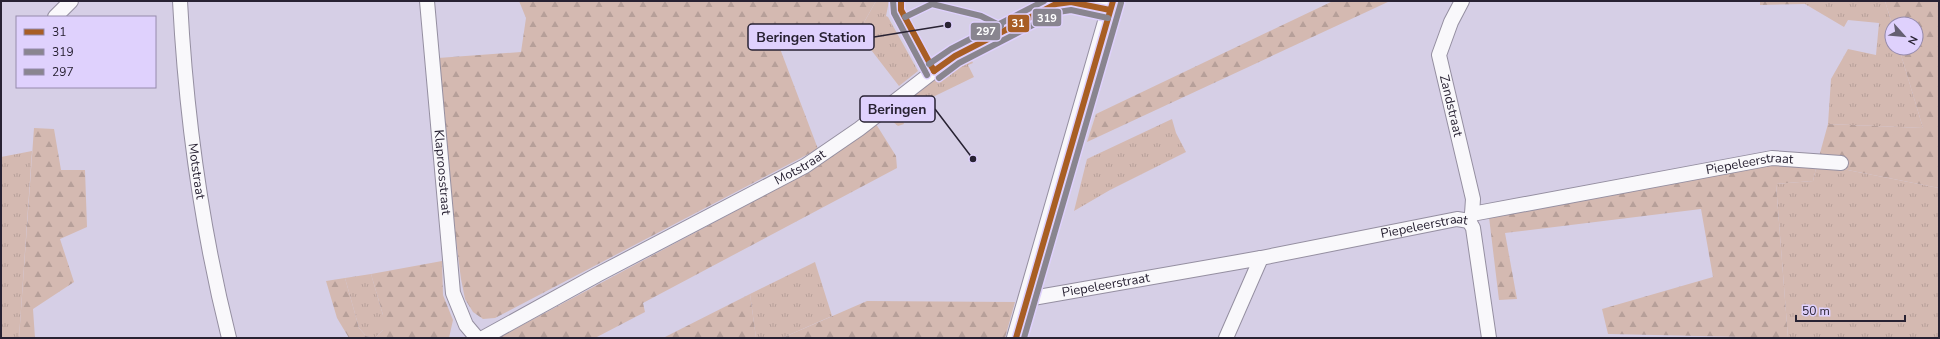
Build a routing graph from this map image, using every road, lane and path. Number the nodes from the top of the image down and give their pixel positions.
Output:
1 (71, 1) edge
2 (180, 1) edge
3 (427, 1) edge
4 (1462, 1) edge
5 (1112, 5) edge
6 (56, 16) edge
7 (1841, 163) dead end
8 (1470, 218) junction
9 (1260, 258) junction
10 (1027, 299) junction
11 (229, 338) edge
12 (477, 338) edge
13 (483, 338) edge
14 (1016, 338) edge
15 (1226, 338) edge
16 (1489, 338) edge

1 - 6 street
2 - 11 street, Motstraat
3 - 12 street, Klaproosstraat
4 - 8 street, Zandstraat
5 - 10 street
5 - 13 street, Motstraat
7 - 8 street, Piepeleerstraat
8 - 9 street, Piepeleerstraat
8 - 16 street, Zandstraat
9 - 10 street, Piepeleerstraat
9 - 15 street
10 - 14 street

